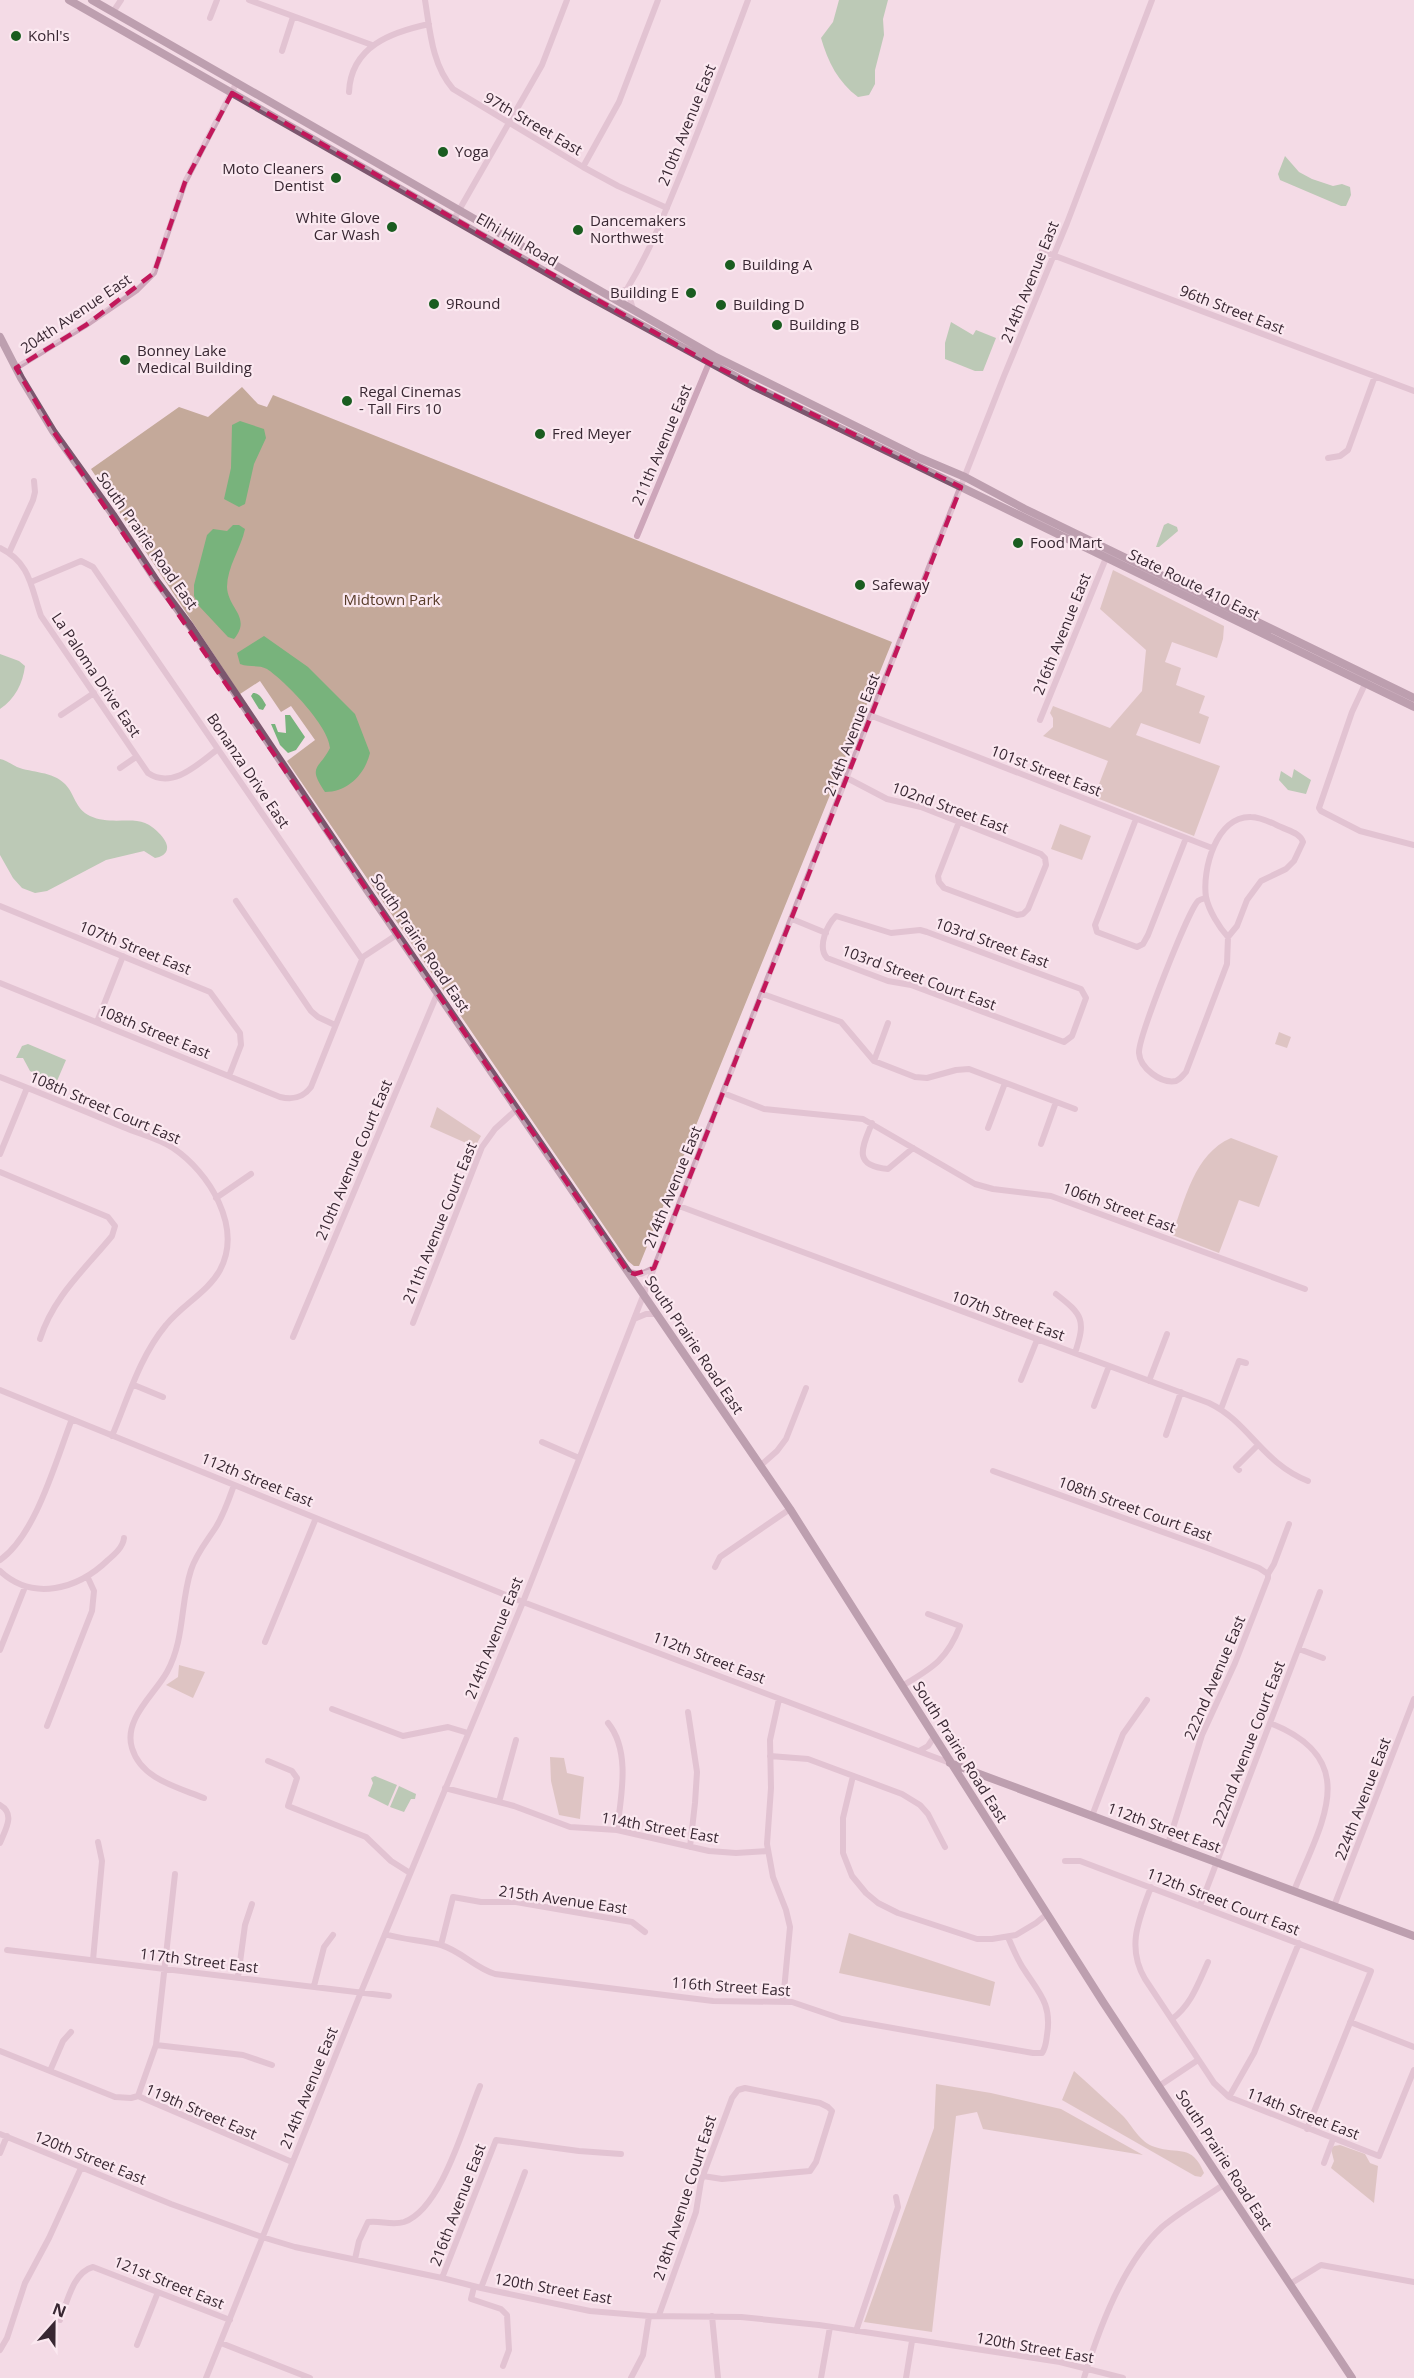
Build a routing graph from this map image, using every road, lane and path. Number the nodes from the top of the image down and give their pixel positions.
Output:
1 (69, 0) edge
2 (92, 0) edge
3 (121, 0) edge
4 (216, 0) edge
5 (249, 0) edge
6 (425, 0) edge
7 (567, 0) edge
8 (658, 0) edge
9 (748, 0) edge
10 (1152, 0) edge
11 (113, 12) junction
12 (293, 17) junction
13 (210, 18) dead end
14 (429, 24) junction
15 (372, 45) junction
16 (282, 51) dead end
17 (237, 82) junction
18 (349, 92) dead end
19 (232, 93) junction
20 (509, 124) junction
21 (583, 167) junction
22 (667, 208) junction
23 (460, 210) junction
24 (454, 219) junction
25 (1042, 251) dead end
26 (1054, 256) junction
27 (627, 289) junction
28 (610, 296) junction
29 (633, 309) junction
30 (0, 337) edge
31 (709, 363) junction
32 (16, 368) junction
33 (1375, 376) junction
34 (1414, 391) edge
35 (1328, 458) dead end
36 (965, 477) junction
37 (34, 481) dead end
38 (961, 488) junction
39 (637, 536) dead end
40 (0, 548) edge
41 (9, 553) junction
42 (1106, 558) junction
43 (31, 582) junction
44 (1367, 680) junction
45 (94, 693) junction
46 (1414, 698) edge
47 (1414, 707) edge
48 (61, 715) dead end
49 (872, 716) junction
50 (1040, 720) dead end
51 (218, 749) junction
52 (136, 757) junction
53 (120, 768) dead end
54 (847, 778) junction
55 (1136, 819) junction
56 (959, 822) junction
57 (1186, 838) junction
58 (1414, 845) edge
59 (1212, 848) junction
60 (1206, 898) junction
61 (236, 901) dead end
62 (0, 906) edge
63 (792, 919) junction
64 (826, 933) junction
65 (398, 934) junction
66 (1228, 938) junction
67 (123, 956) junction
68 (362, 959) junction
69 (0, 983) edge
70 (438, 992) junction
71 (763, 994) junction
72 (97, 1022) junction
73 (888, 1023) dead end
74 (335, 1025) junction
75 (1064, 1042) joint
76 (874, 1061) junction
77 (229, 1076) junction
78 (0, 1077) edge
79 (1005, 1083) junction
80 (27, 1088) junction
81 (723, 1093) junction
82 (1056, 1102) junction
83 (517, 1109) junction
84 (1075, 1109) dead end
85 (872, 1123) junction
86 (988, 1128) dead end
87 (1041, 1144) dead end
88 (913, 1148) junction
89 (0, 1154) edge
90 (0, 1172) edge
91 (251, 1174) dead end
92 (216, 1198) junction
93 (679, 1206) junction
94 (654, 1268) junction
95 (628, 1272) junction
96 (1305, 1289) dead end
97 (1056, 1294) dead end
98 (643, 1296) junction
99 (656, 1314) junction
100 (634, 1319) junction
101 (412, 1323) dead end
102 (1167, 1334) dead end
103 (293, 1337) dead end
104 (40, 1339) dead end
105 (1037, 1340) junction
106 (1075, 1353) junction
107 (1246, 1363) dead end
108 (1109, 1366) junction
109 (1021, 1380) dead end
110 (1149, 1381) junction
111 (134, 1385) junction
112 (807, 1388) dead end
113 (0, 1390) edge
114 (1181, 1392) junction
115 (164, 1396) dead end
116 (1094, 1406) dead end
117 (1221, 1409) junction
118 (72, 1419) junction
119 (1166, 1434) dead end
120 (112, 1436) junction
121 (542, 1442) dead end
122 (1258, 1445) junction
123 (579, 1458) junction
124 (760, 1466) junction
125 (1239, 1470) dead end
126 (993, 1471) dead end
127 (1308, 1481) dead end
128 (234, 1485) junction
129 (790, 1509) junction
130 (316, 1518) junction
131 (1289, 1524) dead end
132 (124, 1538) dead end
133 (0, 1560) edge
134 (715, 1567) dead end
135 (0, 1571) edge
136 (1268, 1574) junction
137 (88, 1578) junction
138 (26, 1587) junction
139 (1320, 1592) dead end
140 (523, 1602) junction
141 (928, 1614) dead end
142 (265, 1642) dead end
143 (1299, 1649) junction
144 (0, 1650) edge
145 (1323, 1658) dead end
146 (902, 1686) junction
147 (779, 1699) junction
148 (1414, 1699) edge
149 (1147, 1700) dead end
150 (332, 1709) dead end
151 (688, 1712) dead end
152 (608, 1723) dead end
153 (1270, 1723) junction
154 (47, 1726) dead end
155 (468, 1733) junction
156 (934, 1737) junction
157 (516, 1740) dead end
158 (919, 1751) junction
159 (770, 1756) junction
160 (268, 1761) dead end
161 (950, 1763) junction
162 (976, 1773) junction
163 (853, 1776) junction
164 (965, 1787) junction
165 (445, 1788) junction
166 (204, 1798) dead end
167 (499, 1802) junction
168 (0, 1805) edge
169 (1092, 1816) junction
170 (617, 1830) junction
171 (98, 1842) dead end
172 (0, 1843) edge
173 (1167, 1844) junction
174 (690, 1847) junction
175 (945, 1847) dead end
176 (768, 1851) junction
177 (1065, 1861) dead end
178 (1216, 1862) junction
179 (410, 1873) junction
180 (175, 1874) dead end
181 (1151, 1887) junction
182 (1294, 1892) junction
183 (252, 1904) dead end
184 (1200, 1906) junction
185 (1334, 1906) junction
186 (1047, 1914) junction
187 (645, 1932) dead end
188 (385, 1934) junction
189 (333, 1935) dead end
190 (1414, 1936) edge
191 (1008, 1937) junction
192 (1299, 1943) junction
193 (441, 1945) junction
194 (7, 1950) dead end
195 (93, 1960) junction
196 (1208, 1962) dead end
197 (165, 1969) junction
198 (238, 1977) junction
199 (314, 1986) junction
200 (361, 1992) junction
201 (389, 1996) dead end
202 (783, 2001) junction
203 (1172, 2019) junction
204 (1350, 2022) junction
205 (71, 2032) dead end
206 (156, 2045) junction
207 (1414, 2047) edge
208 (0, 2051) edge
209 (1198, 2060) junction
210 (272, 2065) dead end
211 (1414, 2070) edge
212 (50, 2071) junction
213 (480, 2086) dead end
214 (1159, 2086) junction
215 (138, 2096) junction
216 (1229, 2097) junction
217 (1307, 2129) junction
218 (3, 2135) edge
219 (1333, 2139) junction
220 (0, 2153) edge
221 (621, 2154) dead end
222 (292, 2162) junction
223 (1324, 2163) dead end
224 (81, 2168) junction
225 (525, 2172) dead end
226 (703, 2176) junction
227 (1223, 2185) junction
228 (896, 2197) dead end
229 (262, 2237) junction
230 (355, 2259) junction
231 (442, 2278) junction
232 (1414, 2282) edge
233 (1290, 2284) junction
234 (478, 2287) junction
235 (158, 2292) junction
236 (659, 2315) junction
237 (649, 2316) junction
238 (712, 2316) junction
239 (60, 2320) dead end
240 (230, 2320) junction
241 (830, 2327) junction
242 (856, 2331) junction
243 (912, 2341) junction
244 (221, 2343) junction
245 (137, 2345) dead end
246 (0, 2350) edge
247 (503, 2367) dead end
248 (1087, 2368) junction
249 (206, 2378) edge
250 (310, 2378) edge
251 (631, 2378) edge
252 (718, 2378) edge
253 (821, 2378) edge
254 (906, 2378) edge
255 (1084, 2378) edge
256 (1123, 2378) edge
257 (1352, 2378) edge

1 - 19 main road, Elhi Hill Road
2 - 11 main road, Elhi Hill Road
3 - 11 street
4 - 13 street
5 - 12 street
6 - 14 street, 97th Street East
7 - 20 street
8 - 21 street
9 - 22 street, 210th Avenue East
10 - 26 street, 214th Avenue East
11 - 17 main road, Elhi Hill Road
12 - 15 street
12 - 16 street
14 - 15 street
14 - 20 street, 97th Street East
15 - 18 street
17 - 19 street, 204th Avenue East
17 - 23 main road, Elhi Hill Road
19 - 24 main road, Elhi Hill Road
19 - 32 street, 204th Avenue East
20 - 21 street, 97th Street East
20 - 23 street
21 - 22 street, 97th Street East
22 - 27 street, 210th Avenue East
23 - 24 street
23 - 28 main road, Elhi Hill Road
24 - 31 main road, Elhi Hill Road
25 - 26 street, 96th Street East
26 - 33 street, 96th Street East
26 - 36 street, 214th Avenue East
27 - 28 street
27 - 29 street
28 - 29 main road, Elhi Hill Road
29 - 36 main road, Elhi Hill Road
30 - 32 main road, South Prairie Road East
31 - 38 main road, Elhi Hill Road
31 - 39 street, 211th Avenue East
32 - 65 main road, South Prairie Road East
33 - 34 street, 96th Street East
33 - 35 street
36 - 38 street, 214th Avenue East
36 - 44 main road, State Route 410 East
37 - 41 street
38 - 42 main road, State Route 410 East
38 - 49 street, 214th Avenue East
40 - 41 street, La Paloma Drive East
41 - 43 street, La Paloma Drive East
42 - 44 main road, State Route 410 East
42 - 50 street, 216th Avenue East
43 - 45 street, La Paloma Drive East
43 - 51 street, Bonanza Drive East
44 - 46 main road, State Route 410 East
44 - 47 main road, State Route 410 East
44 - 58 street
45 - 48 street
45 - 52 street, La Paloma Drive East
49 - 54 street, 214th Avenue East
49 - 55 street, 101st Street East
51 - 52 street, La Paloma Drive East
51 - 68 street, Bonanza Drive East
52 - 53 street, La Paloma Drive East
54 - 56 street, 102nd Street East
54 - 63 street, 214th Avenue East
55 - 57 street, 101st Street East
55 - 57 street
56 - 56 street, 102nd Street East
57 - 59 street, 101st Street East
59 - 60 street
59 - 66 street
60 - 66 street
60 - 66 street
61 - 74 street
62 - 67 street, 107th Street East
63 - 64 street, 103rd Street Court East
63 - 71 street, 214th Avenue East
64 - 75 street, 103rd Street Court East
64 - 75 street, 103rd Street East
65 - 68 street
65 - 70 main road, South Prairie Road East
67 - 72 street
67 - 77 street, 107th Street East
68 - 74 street
69 - 72 street, 108th Street East
70 - 83 main road, South Prairie Road East
70 - 103 street, 210th Avenue Court East
71 - 76 street
71 - 81 street, 214th Avenue East
72 - 77 street, 108th Street East
73 - 76 street
74 - 77 street, 108th Street East
76 - 79 street
78 - 80 street, 108th Street Court East
79 - 82 street
79 - 86 street
80 - 89 street
80 - 92 street, 108th Street Court East
81 - 85 street, 106th Street East
81 - 93 street, 214th Avenue East
82 - 84 street
82 - 87 street
83 - 95 main road, South Prairie Road East
83 - 101 street, 211th Avenue Court East
85 - 88 street, 106th Street East
85 - 88 street
88 - 96 street, 106th Street East
90 - 104 street
91 - 92 street
92 - 111 street, 108th Street Court East
93 - 94 street, 214th Avenue East
93 - 105 street, 107th Street East
94 - 95 street
94 - 98 street, 214th Avenue East
95 - 98 main road, South Prairie Road East
97 - 106 street
98 - 99 main road, South Prairie Road East
98 - 100 street, 214th Avenue East
99 - 100 street
99 - 124 main road, South Prairie Road East
100 - 123 street, 214th Avenue East
102 - 110 street
105 - 106 street, 107th Street East
105 - 109 street
106 - 108 street, 107th Street East
107 - 117 street
108 - 110 street, 107th Street East
108 - 116 street
110 - 114 street, 107th Street East
111 - 115 street
111 - 120 street, 108th Street Court East
112 - 124 street
113 - 118 street, 112th Street East
114 - 117 street, 107th Street East
114 - 119 street
117 - 122 street, 107th Street East
118 - 120 street, 112th Street East
118 - 133 street
120 - 128 street, 112th Street East
121 - 123 street
122 - 125 street
122 - 127 street, 107th Street East
123 - 140 street, 214th Avenue East
124 - 129 main road, South Prairie Road East
126 - 136 street, 108th Street Court East
128 - 130 street, 112th Street East
128 - 166 street
129 - 134 street
129 - 146 main road, South Prairie Road East
130 - 140 street, 112th Street East
130 - 142 street
131 - 136 street, 222nd Avenue East
132 - 137 street
135 - 138 street
136 - 173 street, 222nd Avenue East
137 - 138 street
137 - 154 street
138 - 144 street
139 - 143 street, 222nd Avenue Court East
140 - 147 street, 112th Street East
140 - 155 street, 214th Avenue East
141 - 146 street
143 - 145 street
143 - 153 street, 222nd Avenue Court East
146 - 156 main road, South Prairie Road East
147 - 158 street, 112th Street East
147 - 159 street
148 - 185 street, 224th Avenue East
149 - 169 street
150 - 155 street
151 - 174 street
152 - 170 street
153 - 178 street, 222nd Avenue Court East
153 - 182 street
155 - 165 street, 214th Avenue East
156 - 158 street
156 - 161 main road, South Prairie Road East
157 - 167 street
158 - 161 street, 112th Street East
159 - 163 street
159 - 176 street
160 - 179 street
161 - 162 main road, 112th Street East
161 - 164 main road, South Prairie Road East
162 - 164 main road
162 - 169 main road, 112th Street East
163 - 175 street
163 - 191 street
164 - 186 main road, South Prairie Road East
165 - 167 street, 114th Street East
165 - 179 street, 214th Avenue East
167 - 170 street, 114th Street East
168 - 172 street
169 - 173 main road, 112th Street East
170 - 174 street, 114th Street East
171 - 195 street
173 - 178 main road, 112th Street East
174 - 176 street, 114th Street East
176 - 202 street
177 - 181 street, 112th Street Court East
178 - 182 main road, 112th Street East
178 - 184 street, 222nd Avenue Court East
179 - 188 street, 214th Avenue East
180 - 197 street
181 - 184 street, 112th Street Court East
181 - 203 street, 114th Street East
182 - 185 main road, 112th Street East
183 - 198 street
184 - 192 street, 112th Street Court East
185 - 190 main road, 112th Street East
186 - 191 street
186 - 214 main road, South Prairie Road East
187 - 193 street, 215th Avenue East
188 - 193 street, 116th Street East
188 - 200 street, 214th Avenue East
189 - 199 street
191 - 202 street, 116th Street East
192 - 204 street, 112th Street Court East
192 - 216 street
193 - 202 street, 116th Street East
194 - 195 street, 117th Street East
195 - 197 street, 117th Street East
196 - 203 street
197 - 198 street, 117th Street East
197 - 206 street
198 - 199 street, 117th Street East
199 - 200 street, 117th Street East
200 - 201 street, 117th Street East
200 - 222 street, 214th Avenue East
203 - 209 street, 114th Street East
204 - 207 street
204 - 217 street
205 - 212 street
206 - 210 street
206 - 215 street
208 - 212 street, 119th Street East
209 - 214 street
209 - 216 street, 114th Street East
211 - 219 street, 114th Street East
212 - 215 street, 119th Street East
213 - 230 street
214 - 227 main road, South Prairie Road East
215 - 222 street, 119th Street East
216 - 217 street, 114th Street East
217 - 219 street, 114th Street East
218 - 220 street
218 - 224 street, 120th Street East
219 - 223 street
221 - 231 street, 216th Avenue East
222 - 229 street, 214th Avenue East
224 - 229 street, 120th Street East
224 - 246 street
225 - 234 street
226 - 226 street, 218th Avenue Court East
226 - 236 street, 218th Avenue Court East
227 - 233 main road, South Prairie Road East
227 - 248 street
228 - 242 street
229 - 230 street, 120th Street East
229 - 240 street, 214th Avenue East
230 - 231 street, 120th Street East
231 - 234 street, 120th Street East
232 - 233 street
233 - 257 main road, South Prairie Road East
234 - 237 street, 120th Street East
234 - 247 street
235 - 239 street, 121st Street East
235 - 240 street, 121st Street East
235 - 245 street
236 - 237 street, 120th Street East
236 - 238 street, 120th Street East
237 - 251 street
238 - 241 street, 120th Street East
238 - 252 street
240 - 244 street, 214th Avenue East
241 - 242 street, 120th Street East
241 - 253 street
242 - 243 street, 120th Street East
243 - 248 street, 120th Street East
243 - 254 street
244 - 249 street, 214th Avenue East
244 - 250 street
248 - 255 street
248 - 256 street, 120th Street East

